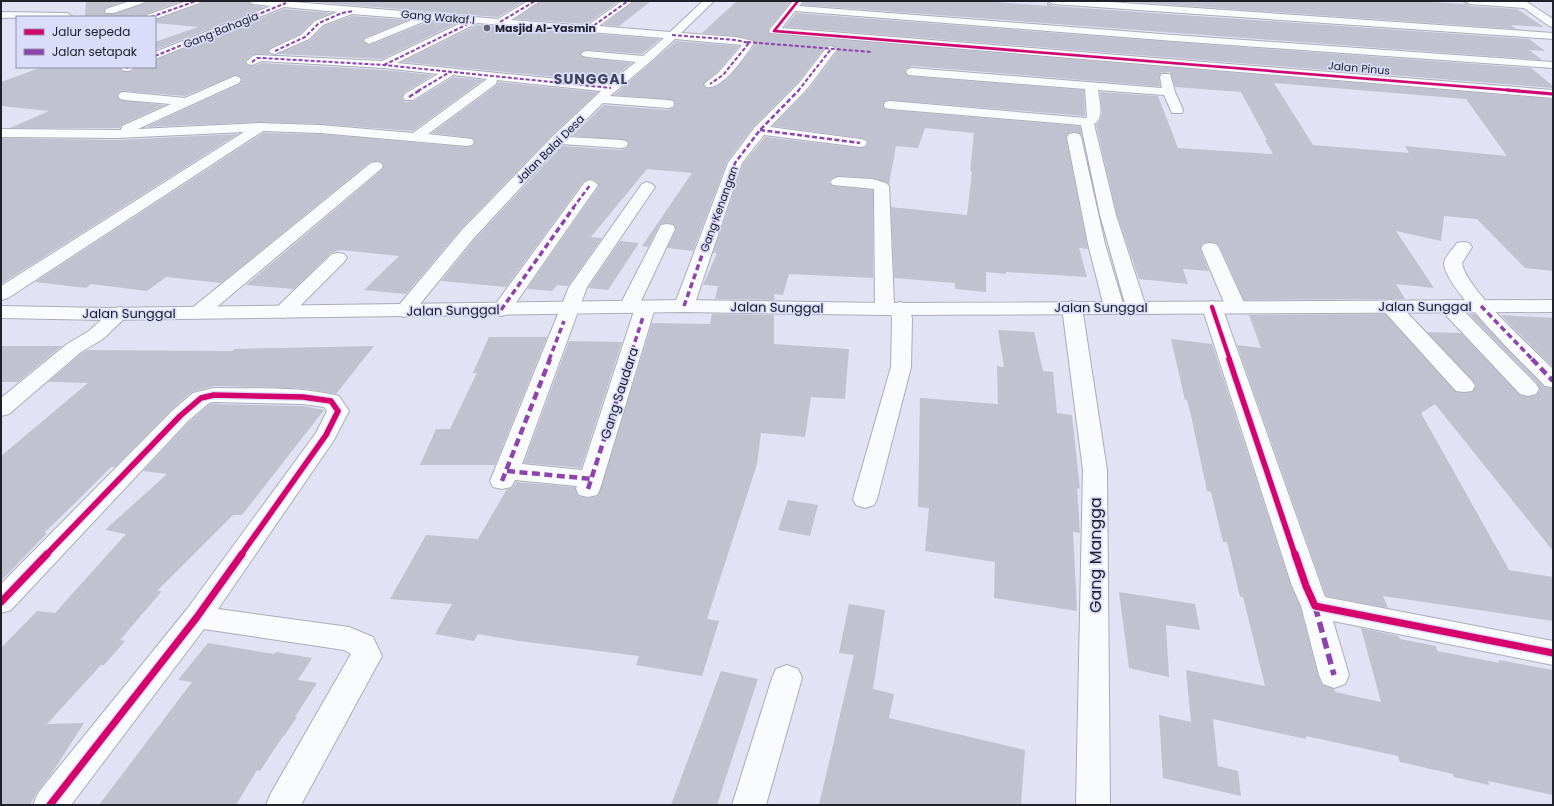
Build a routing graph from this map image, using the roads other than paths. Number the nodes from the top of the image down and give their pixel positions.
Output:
1 (140, 1) edge
2 (196, 1) edge
3 (253, 1) edge
4 (535, 1) edge
5 (628, 1) edge
6 (708, 1) edge
7 (1053, 1) edge
8 (1106, 1) edge
9 (1470, 1) edge
10 (374, 3) dead end
11 (286, 4) junction
12 (414, 4) dead end
13 (795, 4) edge
14 (1160, 5) edge
15 (1131, 6) edge
16 (110, 11) dead end
17 (354, 11) junction
18 (393, 14) junction
19 (1, 15) edge
20 (67, 16) dead end
21 (154, 16) edge
22 (427, 16) junction
23 (474, 20) junction
24 (1377, 21) junction
25 (1553, 24) edge
26 (500, 27) junction
27 (589, 29) junction
28 (1172, 30) junction
29 (616, 31) junction
30 (1133, 31) junction
31 (1553, 31) edge
32 (672, 35) junction
33 (1553, 36) edge
34 (1157, 40) junction
35 (368, 41) dead end
36 (602, 41) dead end
37 (747, 42) junction
38 (831, 48) junction
39 (275, 51) dead end
40 (872, 52) dead end
41 (587, 54) dead end
42 (156, 56) edge
43 (646, 60) junction
44 (252, 62) dead end
45 (1163, 63) junction
46 (384, 65) junction
47 (1553, 65) edge
48 (450, 72) junction
49 (912, 72) dead end
50 (235, 80) dead end
51 (492, 81) dead end
52 (710, 84) dead end
53 (1091, 86) junction
54 (607, 92) junction
55 (1169, 92) junction
56 (1553, 94) edge
57 (124, 96) dead end
58 (409, 97) dead end
59 (188, 102) junction
60 (668, 104) dead end
61 (890, 105) dead end
62 (1177, 110) dead end
63 (1079, 121) junction
64 (259, 127) junction
65 (760, 130) junction
66 (1, 133) edge
67 (117, 134) junction
68 (416, 137) junction
69 (557, 140) junction
70 (467, 142) dead end
71 (860, 143) dead end
72 (621, 144) dead end
73 (376, 166) dead end
74 (838, 182) dead end
75 (590, 185) dead end
76 (646, 187) dead end
77 (1084, 187) junction
78 (1100, 188) junction
79 (666, 229) dead end
80 (1463, 247) dead end
81 (1210, 248) dead end
82 (338, 258) dead end
83 (1, 294) edge
84 (684, 306) junction
85 (1390, 306) junction
86 (1448, 306) junction
87 (1481, 306) junction
88 (1553, 306) edge
89 (637, 307) junction
90 (1072, 307) junction
91 (1114, 307) junction
92 (1136, 307) junction
93 (1212, 307) junction
94 (1236, 307) junction
95 (570, 308) junction
96 (892, 308) junction
97 (501, 310) junction
98 (404, 311) junction
99 (1, 312) edge
100 (199, 312) junction
101 (283, 312) junction
102 (113, 313) junction
103 (1553, 381) edge
104 (1464, 386) dead end
105 (1528, 390) dead end
106 (1, 409) edge
107 (865, 499) dead end
108 (1, 602) edge
109 (1315, 606) junction
110 (197, 617) junction
111 (1553, 653) edge
112 (1334, 675) dead end
113 (787, 678) dead end
114 (1099, 804) edge
115 (50, 805) edge
116 (283, 805) edge
117 (749, 805) edge

1 - 16 street
2 - 21 street
3 - 11 street, Gang Wakaf I
4 - 26 street
5 - 27 street
6 - 32 street, Jalan Balai Desa
7 - 15 street
8 - 15 street
9 - 25 street
10 - 17 street
11 - 17 street, Gang Wakaf I
11 - 42 street, Gang Bahagia
12 - 18 street
13 - 30 street
13 - 45 street, Jalan Pinus
14 - 15 street
14 - 24 street
14 - 28 street
17 - 18 street, Gang Wakaf I
17 - 39 street
18 - 22 street, Gang Wakaf I
19 - 20 street
22 - 23 street, Gang Wakaf I
22 - 35 street
23 - 26 street, Gang Wakaf I
23 - 46 street
24 - 31 street
24 - 33 street
26 - 27 street
27 - 29 street
28 - 30 street
28 - 34 street
28 - 47 street
29 - 32 street
29 - 36 street
30 - 34 street
32 - 37 street
32 - 43 street, Jalan Balai Desa
34 - 45 street
37 - 38 street
37 - 52 street
38 - 40 street
38 - 65 street, Gang Kenangan
41 - 43 street
43 - 54 street, Jalan Balai Desa
44 - 46 street
45 - 55 street
45 - 56 street, Jalan Pinus
46 - 48 street
48 - 54 street
48 - 58 street
49 - 53 street
50 - 59 street
51 - 68 street
53 - 55 street
53 - 63 street
54 - 60 street
54 - 69 street, Jalan Balai Desa
55 - 62 street
57 - 59 street
59 - 67 street
61 - 63 street
63 - 77 street
63 - 78 street
64 - 67 street
64 - 68 street
64 - 83 street
65 - 71 street
65 - 84 street, Gang Kenangan
66 - 67 street
68 - 70 street
69 - 72 street
69 - 98 street, Jalan Balai Desa
73 - 100 street
74 - 96 street
75 - 97 street
76 - 95 street
77 - 78 street
77 - 91 street
78 - 92 street
79 - 89 street, Gang Saudara
80 - 87 street
81 - 94 street
82 - 101 street
84 - 89 street, Jalan Sunggal
84 - 96 street, Jalan Sunggal
85 - 86 street, Jalan Sunggal
85 - 94 street, Jalan Sunggal
85 - 104 street
86 - 87 street, Jalan Sunggal
86 - 105 street
87 - 88 street, Jalan Sunggal
87 - 103 street
89 - 95 street, Jalan Sunggal
89 - 95 street, Gang Saudara
90 - 91 street, Jalan Sunggal
90 - 96 street, Jalan Sunggal
90 - 114 street, Gang Mangga
91 - 92 street, Jalan Sunggal
92 - 93 street, Jalan Sunggal
93 - 94 street, Jalan Sunggal
93 - 109 street
95 - 97 street, Jalan Sunggal
96 - 107 street
97 - 98 street, Jalan Sunggal
98 - 101 street, Jalan Sunggal
99 - 102 street, Jalan Sunggal
100 - 101 street, Jalan Sunggal
100 - 102 street, Jalan Sunggal
102 - 106 street
108 - 110 street
109 - 111 street
109 - 112 street
110 - 115 street
110 - 116 street
113 - 117 street

